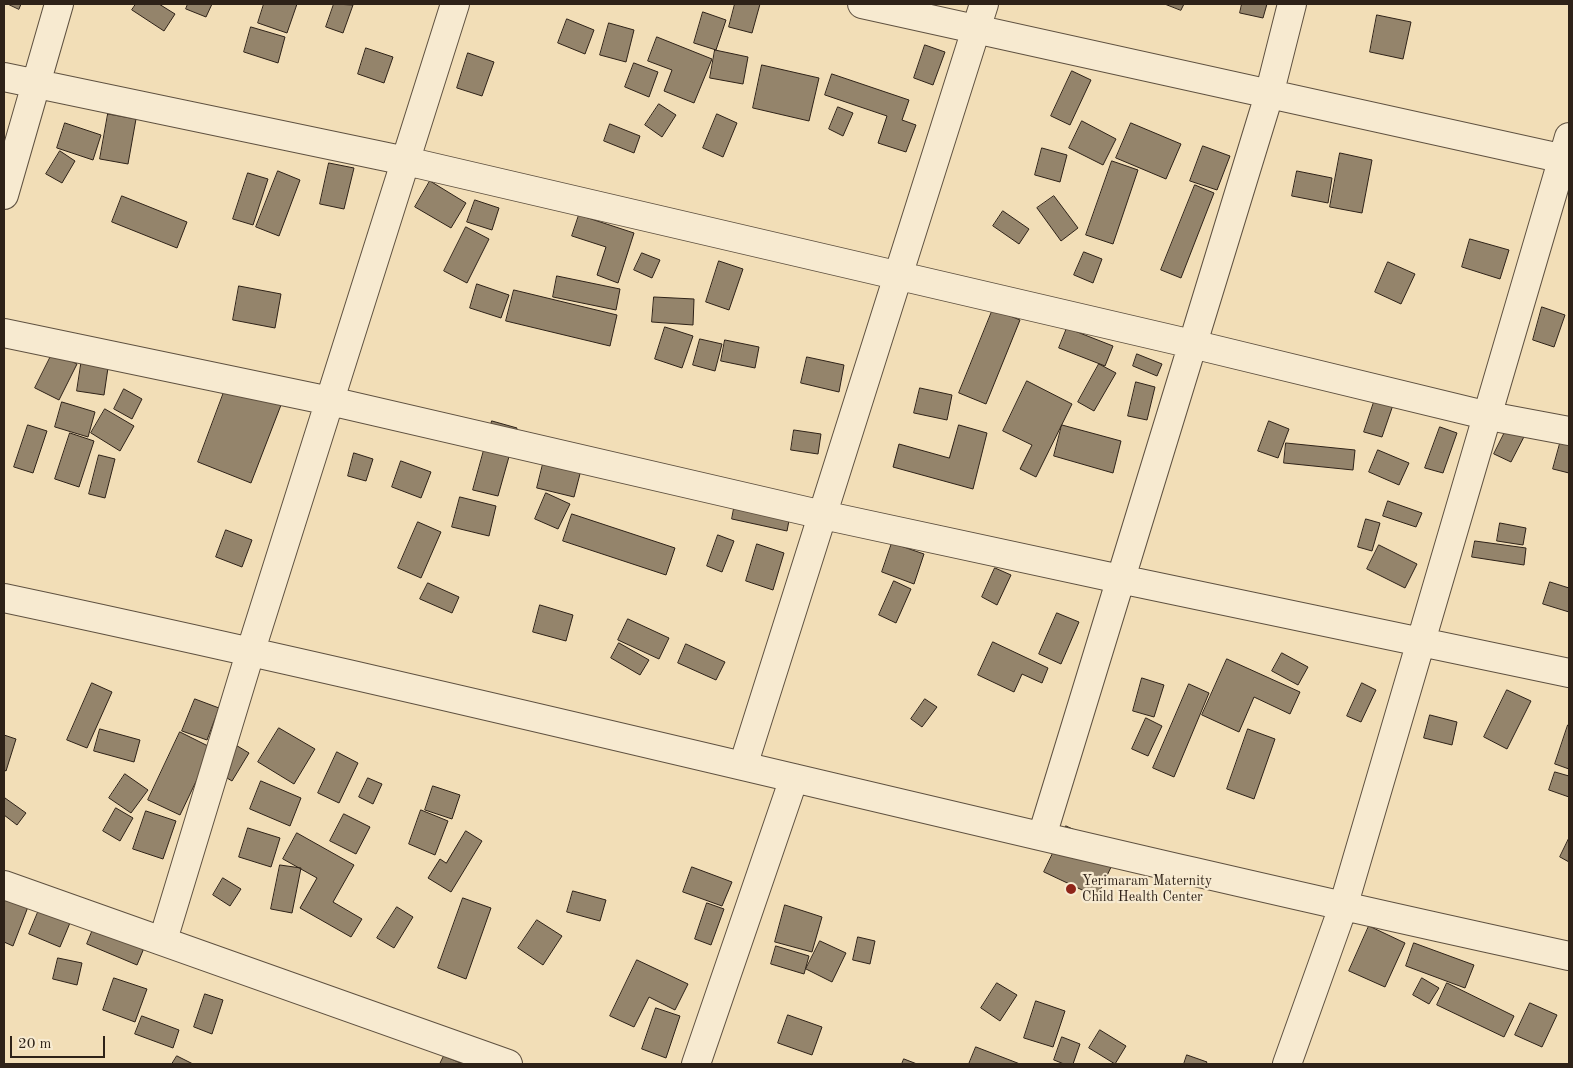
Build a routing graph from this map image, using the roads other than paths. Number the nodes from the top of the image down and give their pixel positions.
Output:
1 (59, 4) edge
2 (456, 4) edge
3 (862, 4) edge
4 (984, 4) edge
5 (1292, 4) edge
6 (976, 31) junction
7 (4, 77) edge
8 (37, 83) junction
9 (1269, 95) junction
10 (1567, 152) edge
11 (406, 161) junction
12 (4, 195) edge
13 (899, 276) junction
14 (4, 333) edge
15 (1192, 344) junction
16 (330, 401) junction
17 (1489, 416) junction
18 (1569, 432) edge
19 (823, 515) junction
20 (1120, 579) junction
21 (4, 598) edge
22 (1421, 642) junction
23 (251, 650) junction
24 (1569, 673) edge
25 (743, 766) junction
26 (794, 778) junction
27 (1042, 836) junction
28 (4, 885) edge
29 (1343, 907) junction
30 (163, 940) junction
31 (1569, 956) edge
32 (508, 1064) edge
33 (696, 1064) edge
34 (1287, 1064) edge

1 - 8 street
2 - 11 street
3 - 6 street
4 - 6 street
5 - 9 street
6 - 9 street
6 - 13 street
7 - 8 street
8 - 11 street
8 - 12 street
9 - 10 street
9 - 15 street
10 - 17 street
11 - 13 street
11 - 16 street
13 - 15 street
13 - 19 street
14 - 16 street
15 - 17 street
15 - 20 street
16 - 19 street
16 - 23 street
17 - 18 street
17 - 22 street
19 - 20 street
19 - 25 street
20 - 22 street
20 - 27 street
21 - 23 street
22 - 24 street
22 - 29 street
23 - 25 street
23 - 30 street
25 - 26 street
26 - 27 street
26 - 33 street
27 - 29 street
28 - 30 street
29 - 31 street
29 - 34 street
30 - 32 street

